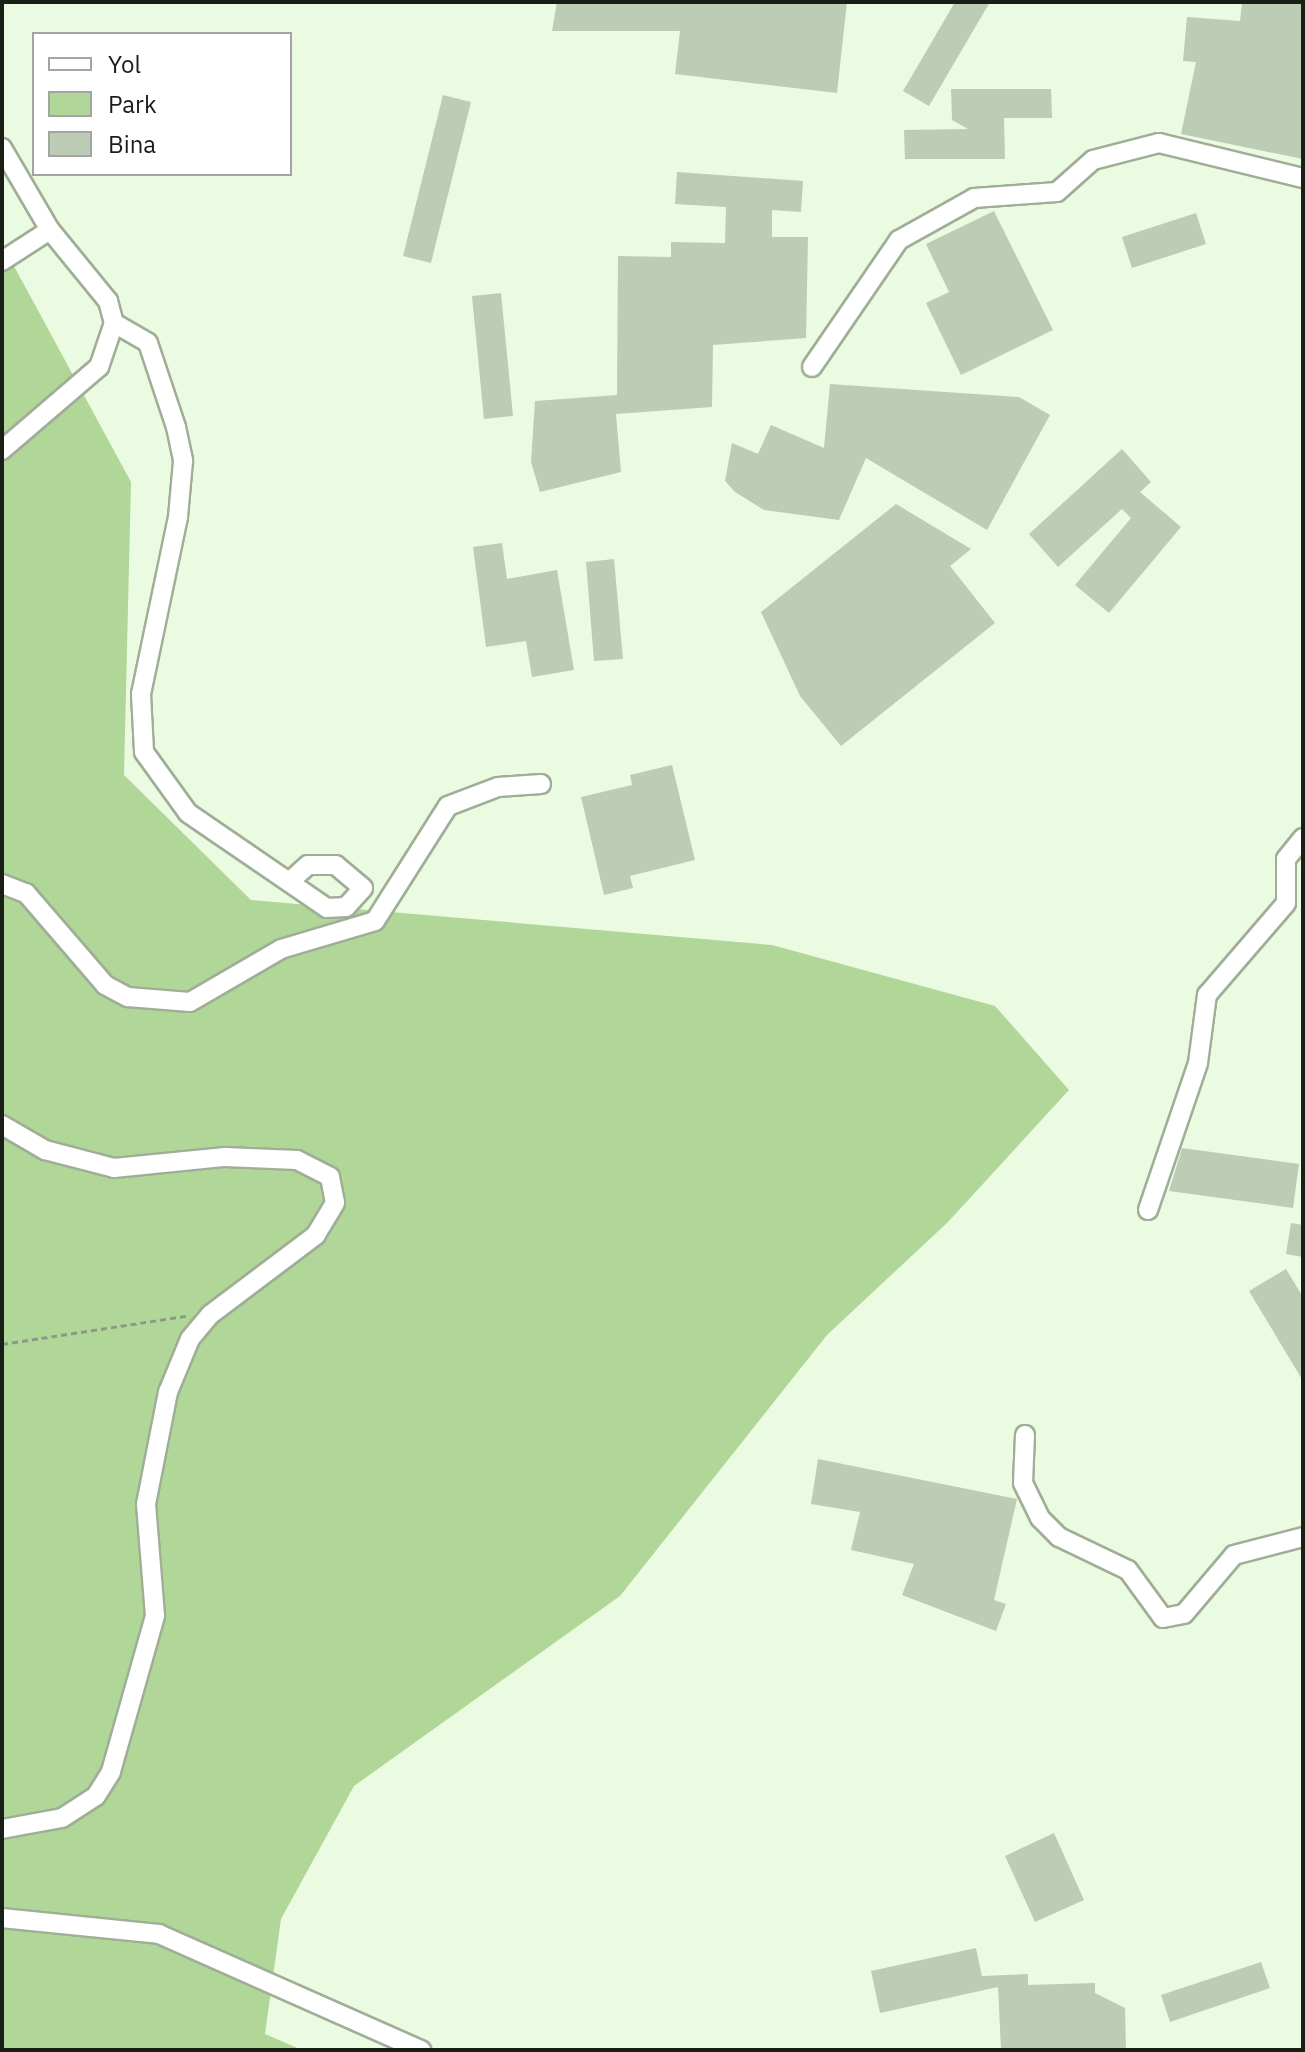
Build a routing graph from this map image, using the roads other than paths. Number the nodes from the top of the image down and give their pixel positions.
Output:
1 (2, 148) edge
2 (1303, 178) edge
3 (50, 230) junction
4 (2, 261) edge
5 (114, 323) junction
6 (812, 367) dead end
7 (2, 450) edge
8 (541, 784) dead end
9 (1303, 838) edge
10 (289, 882) dead end
11 (2, 884) edge
12 (2, 1125) edge
13 (1148, 1210) dead end
14 (1025, 1435) dead end
15 (1303, 1537) edge
16 (2, 1829) edge
17 (2, 1918) edge
18 (421, 2050) edge

1 - 3 street
2 - 6 street
3 - 4 street
3 - 5 street
5 - 7 street
5 - 10 street
8 - 11 street
9 - 13 street
12 - 16 street
14 - 15 street
17 - 18 street

